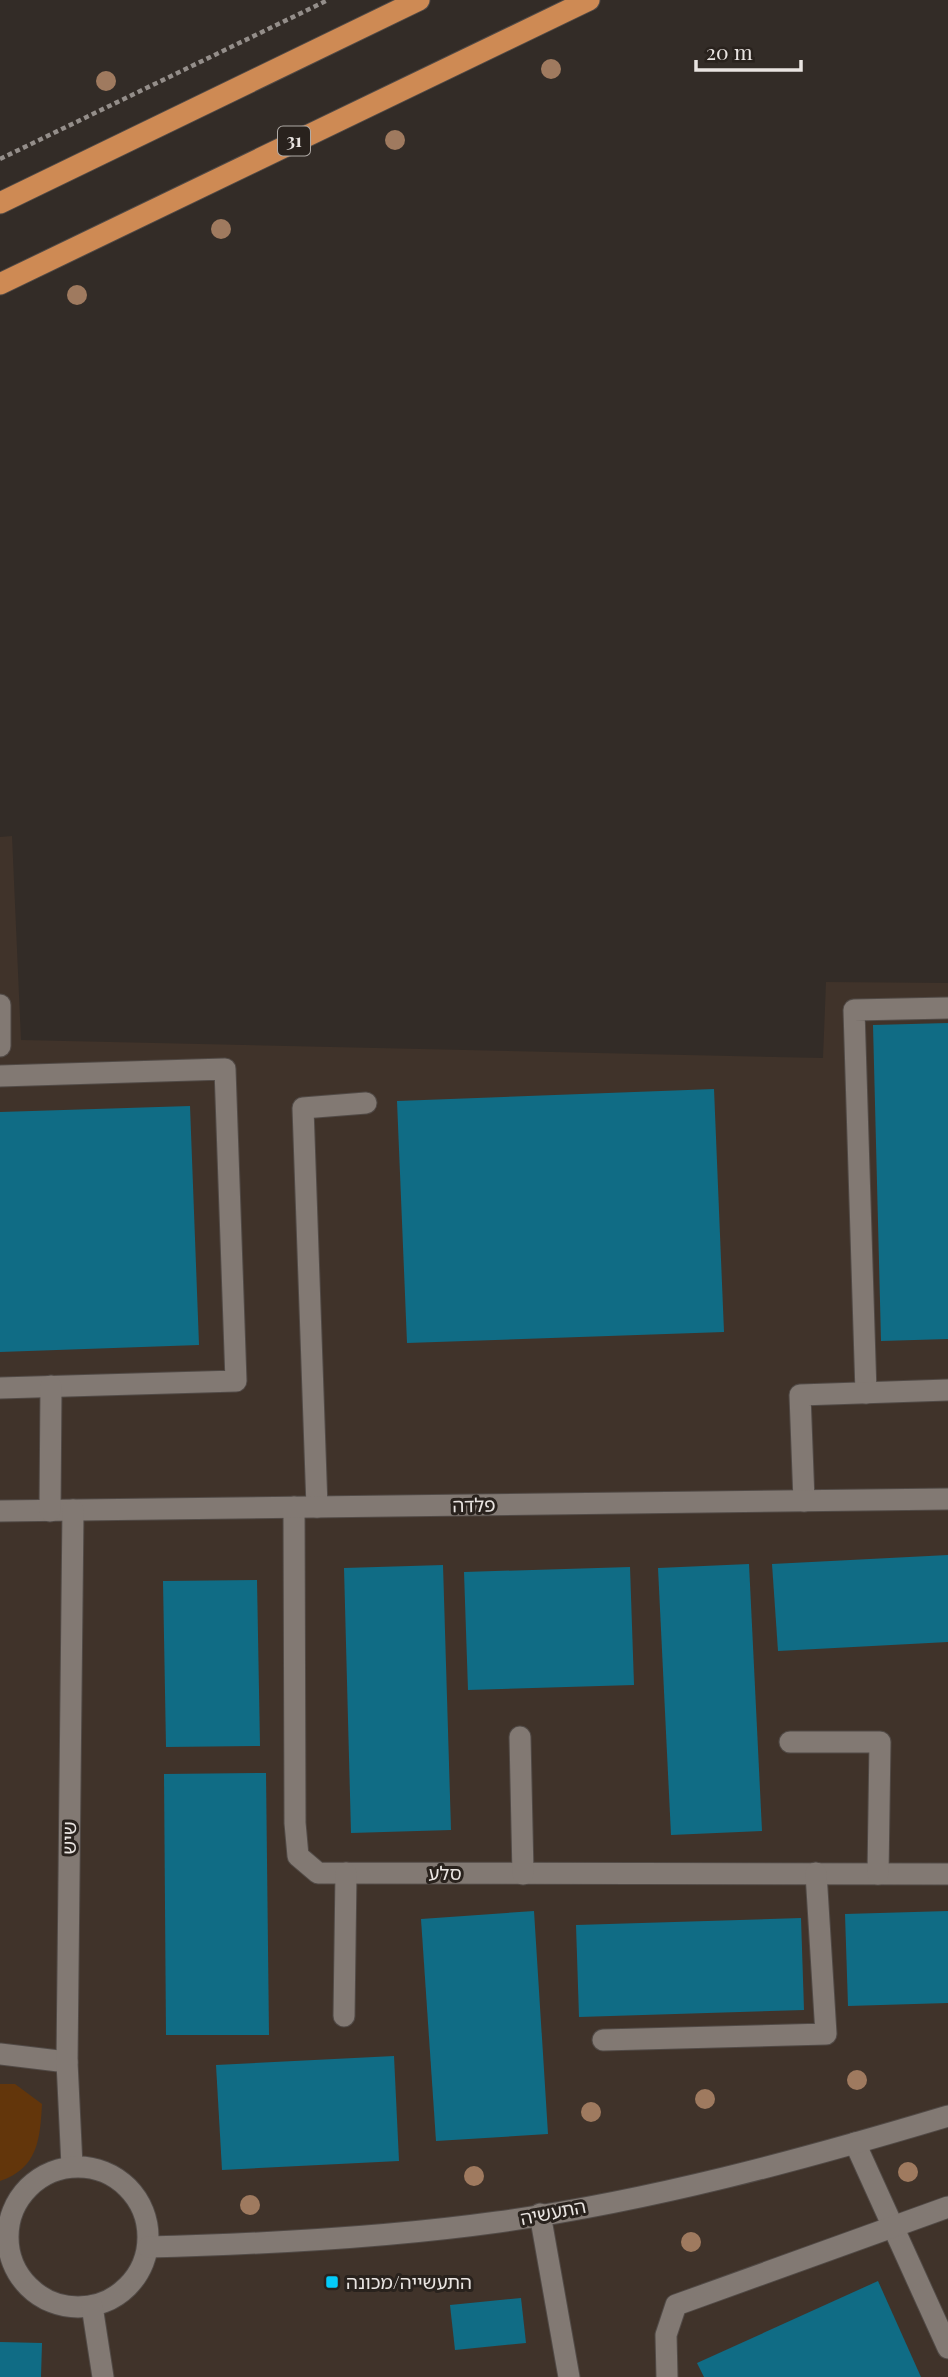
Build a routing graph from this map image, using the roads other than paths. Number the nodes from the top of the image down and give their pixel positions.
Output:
1 (419, 0) edge
2 (589, 0) edge
3 (0, 203) edge
4 (0, 284) edge
5 (0, 1005) edge
6 (948, 1008) edge
7 (0, 1046) edge
8 (0, 1076) edge
9 (366, 1103) dead end
10 (51, 1386) junction
11 (0, 1388) edge
12 (948, 1390) edge
13 (866, 1393) junction
14 (948, 1499) edge
15 (804, 1501) junction
16 (294, 1507) junction
17 (317, 1507) junction
18 (73, 1510) junction
19 (0, 1511) edge
20 (50, 1511) junction
21 (520, 1737) dead end
22 (790, 1742) dead end
23 (346, 1873) junction
24 (816, 1873) junction
25 (523, 1874) junction
26 (878, 1874) junction
27 (948, 1874) edge
28 (344, 2016) dead end
29 (603, 2040) dead end
30 (0, 2054) edge
31 (67, 2062) junction
32 (948, 2116) edge
33 (855, 2143) junction
34 (72, 2166) junction
35 (948, 2207) edge
36 (540, 2214) junction
37 (5, 2223) edge
38 (892, 2227) junction
39 (148, 2247) junction
40 (6, 2260) edge
41 (92, 2306) junction
42 (948, 2348) edge
43 (103, 2377) edge
44 (569, 2377) edge
45 (667, 2377) edge

1 - 3 highway
2 - 4 highway, 31
5 - 7 street
6 - 13 street
8 - 10 street
9 - 17 street
10 - 11 street
10 - 20 street
12 - 13 street
13 - 15 street
14 - 15 street, פלדה
15 - 17 street, פלדה
16 - 17 street, פלדה
16 - 18 street, פלדה
16 - 23 street, סלע
18 - 20 street, פלדה
18 - 31 street, שיש
19 - 20 street, פלדה
21 - 25 street
22 - 26 street
23 - 25 street, סלע
23 - 28 street
24 - 25 street, סלע
24 - 26 street, סלע
24 - 29 street
26 - 27 street, סלע
30 - 31 street
31 - 34 street, שיש
32 - 33 street, התעשיה
33 - 36 street, התעשיה
33 - 38 street
34 - 37 street
34 - 39 street
35 - 38 street
36 - 39 street, התעשיה
36 - 44 street
37 - 40 street
38 - 42 street
38 - 45 street
39 - 41 street
40 - 41 street
41 - 43 street

